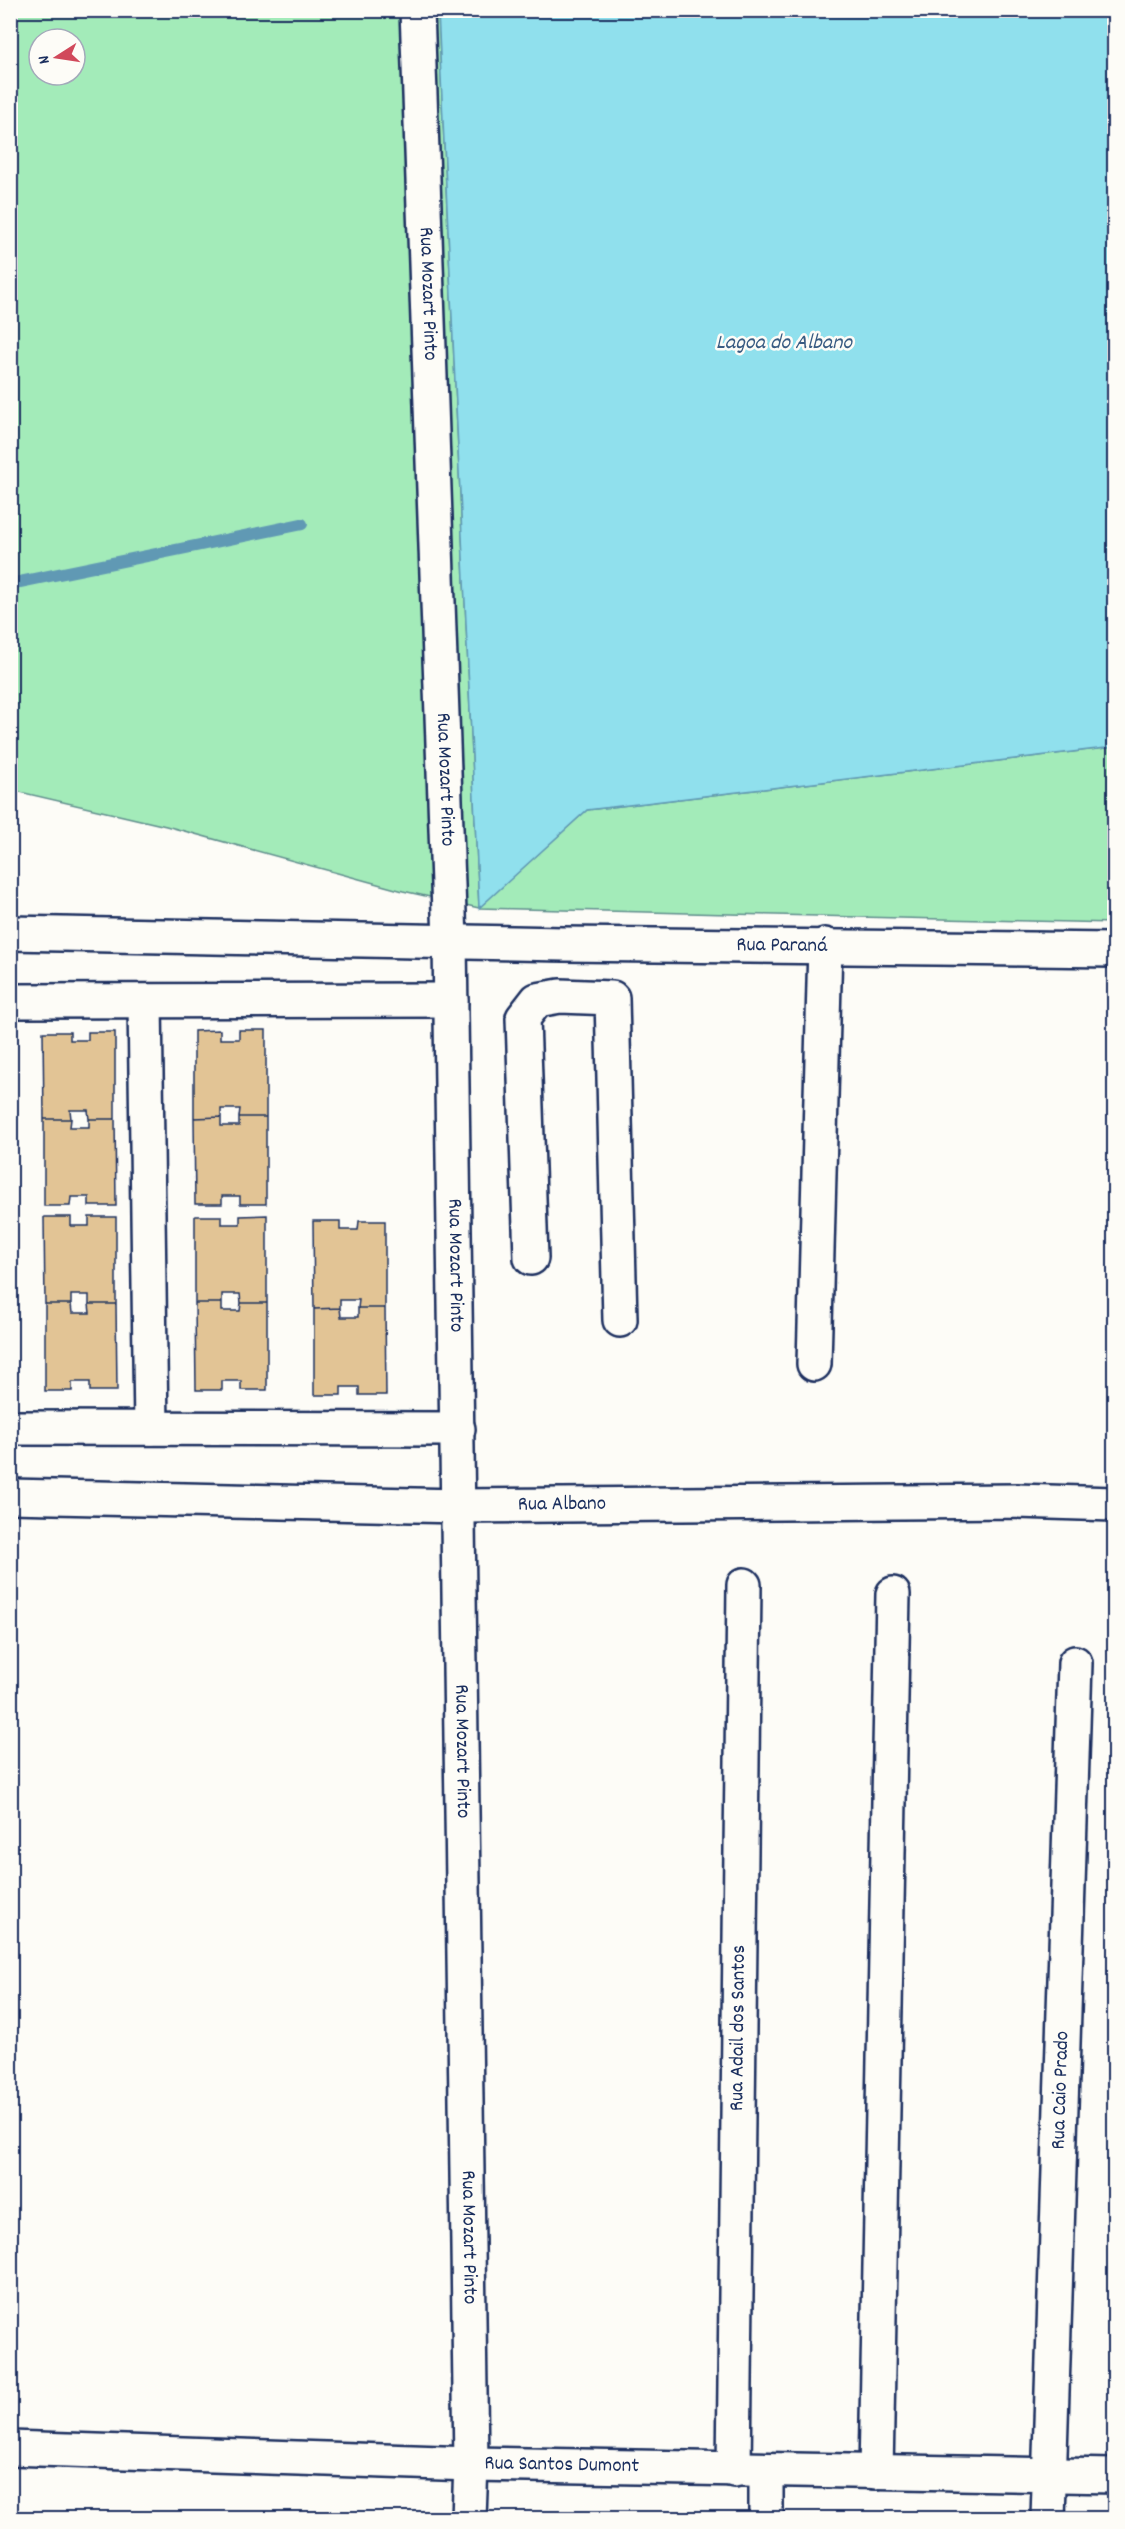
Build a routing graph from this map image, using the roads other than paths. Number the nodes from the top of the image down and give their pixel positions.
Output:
1 (417, 10) edge
2 (10, 933) edge
3 (450, 941) junction
4 (563, 944) junction
5 (825, 945) junction
6 (1114, 950) edge
7 (560, 996) junction
8 (451, 1000) junction
9 (10, 1001) edge
10 (145, 1002) junction
11 (531, 1258) dead end
12 (620, 1320) dead end
13 (814, 1364) dead end
14 (10, 1428) edge
15 (151, 1428) junction
16 (458, 1429) junction
17 (10, 1496) edge
18 (1114, 1504) edge
19 (459, 1506) junction
20 (744, 1585) dead end
21 (893, 1594) dead end
22 (1074, 1663) dead end
23 (10, 2448) edge
24 (471, 2464) junction
25 (750, 2470) junction
26 (876, 2472) junction
27 (1048, 2475) junction
28 (1114, 2476) edge
29 (469, 2518) edge
30 (766, 2518) edge
31 (1048, 2518) edge

1 - 3 street, Rua Mozart Pinto
2 - 3 street, Rua Paraná
3 - 4 street, Rua Paraná
3 - 8 street, Rua Mozart Pinto
4 - 5 street, Rua Paraná
4 - 7 street
5 - 6 street, Rua Paraná
5 - 13 street
7 - 11 street
7 - 12 street
8 - 10 street
8 - 16 street, Rua Mozart Pinto
9 - 10 street
10 - 15 street
14 - 15 street
15 - 16 street
16 - 19 street, Rua Mozart Pinto
17 - 19 street, Rua Albano
18 - 19 street, Rua Albano
19 - 24 street, Rua Mozart Pinto
20 - 25 street, Rua Adail dos Santos
21 - 26 street
22 - 27 street, Rua Caio Prado
23 - 24 street, Rua Santos Dumont
24 - 25 street, Rua Santos Dumont
24 - 29 street, Rua Mozart Pinto
25 - 26 street, Rua Santos Dumont
25 - 30 street, Rua Adail dos Santos
26 - 27 street, Rua Santos Dumont
27 - 28 street, Rua Santos Dumont
27 - 31 street, Rua Caio Prado

